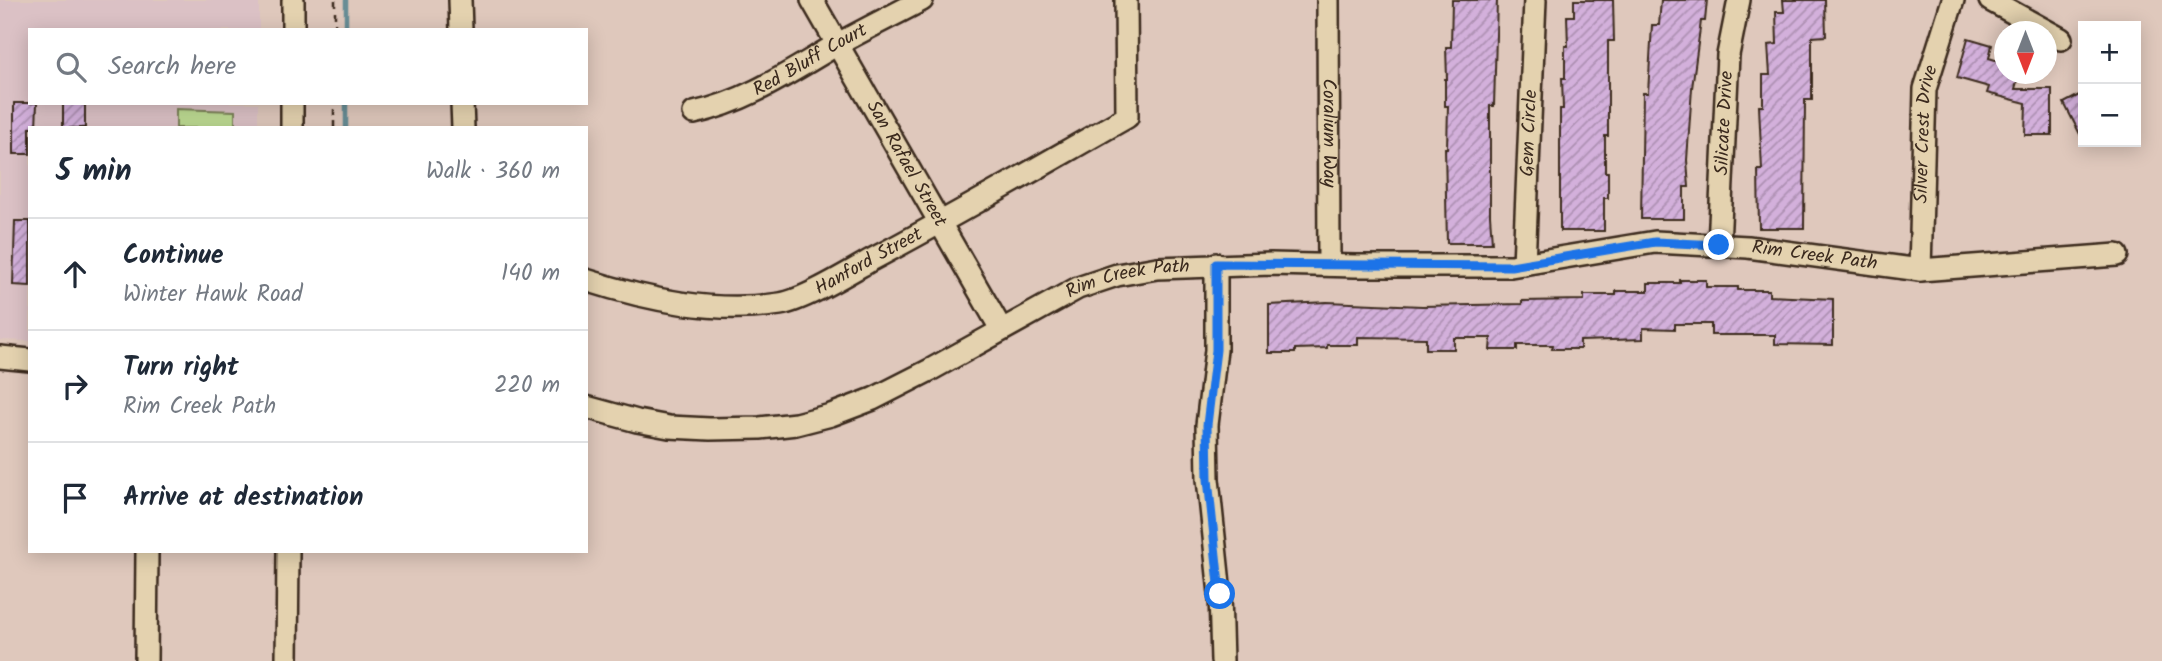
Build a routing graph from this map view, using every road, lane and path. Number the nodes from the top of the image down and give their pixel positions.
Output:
1 (293, 0) edge
2 (335, 0) edge
3 (460, 0) edge
4 (812, 0) edge
5 (922, 0) edge
6 (1126, 0) edge
7 (1328, 0) edge
8 (1535, 0) edge
9 (1739, 0) edge
10 (1953, 0) edge
11 (1990, 0) edge
12 (293, 28) edge
13 (335, 28) edge
14 (461, 28) edge
15 (2061, 39) dead end
16 (837, 45) junction
17 (292, 105) edge
18 (334, 105) edge
19 (462, 105) edge
20 (694, 113) dead end
21 (292, 126) edge
22 (334, 126) edge
23 (463, 126) edge
24 (941, 223) junction
25 (1719, 245) junction
26 (2117, 255) dead end
27 (1216, 264) junction
28 (1524, 264) junction
29 (1329, 265) junction
30 (1920, 270) junction
31 (588, 281) edge
32 (1001, 329) junction
33 (0, 357) edge
34 (28, 360) edge
35 (588, 408) edge
36 (147, 553) edge
37 (288, 553) edge
38 (146, 661) edge
39 (287, 661) edge
40 (1222, 661) edge

1 - 12 street
2 - 13 path
3 - 14 street
4 - 16 street, San Rafael Street
5 - 16 street, Red Bluff Court
6 - 24 street, Hanford Street
7 - 29 street, Coralium Way
8 - 28 street, Gem Circle
9 - 25 street, Silicate Drive
10 - 30 street, Silver Crest Drive
11 - 15 street
16 - 20 street, Red Bluff Court
16 - 24 street, San Rafael Street
17 - 21 street
18 - 22 path
19 - 23 street
24 - 31 street, Hanford Street
24 - 32 street, San Rafael Street
25 - 28 street, Rim Creek Path
25 - 30 street, Rim Creek Path
26 - 30 street, Rim Creek Path
27 - 29 street, Rim Creek Path
27 - 32 street, Rim Creek Path
27 - 40 street
28 - 29 street, Rim Creek Path
32 - 35 street, Rim Creek Path
33 - 34 street
36 - 38 street
37 - 39 street

